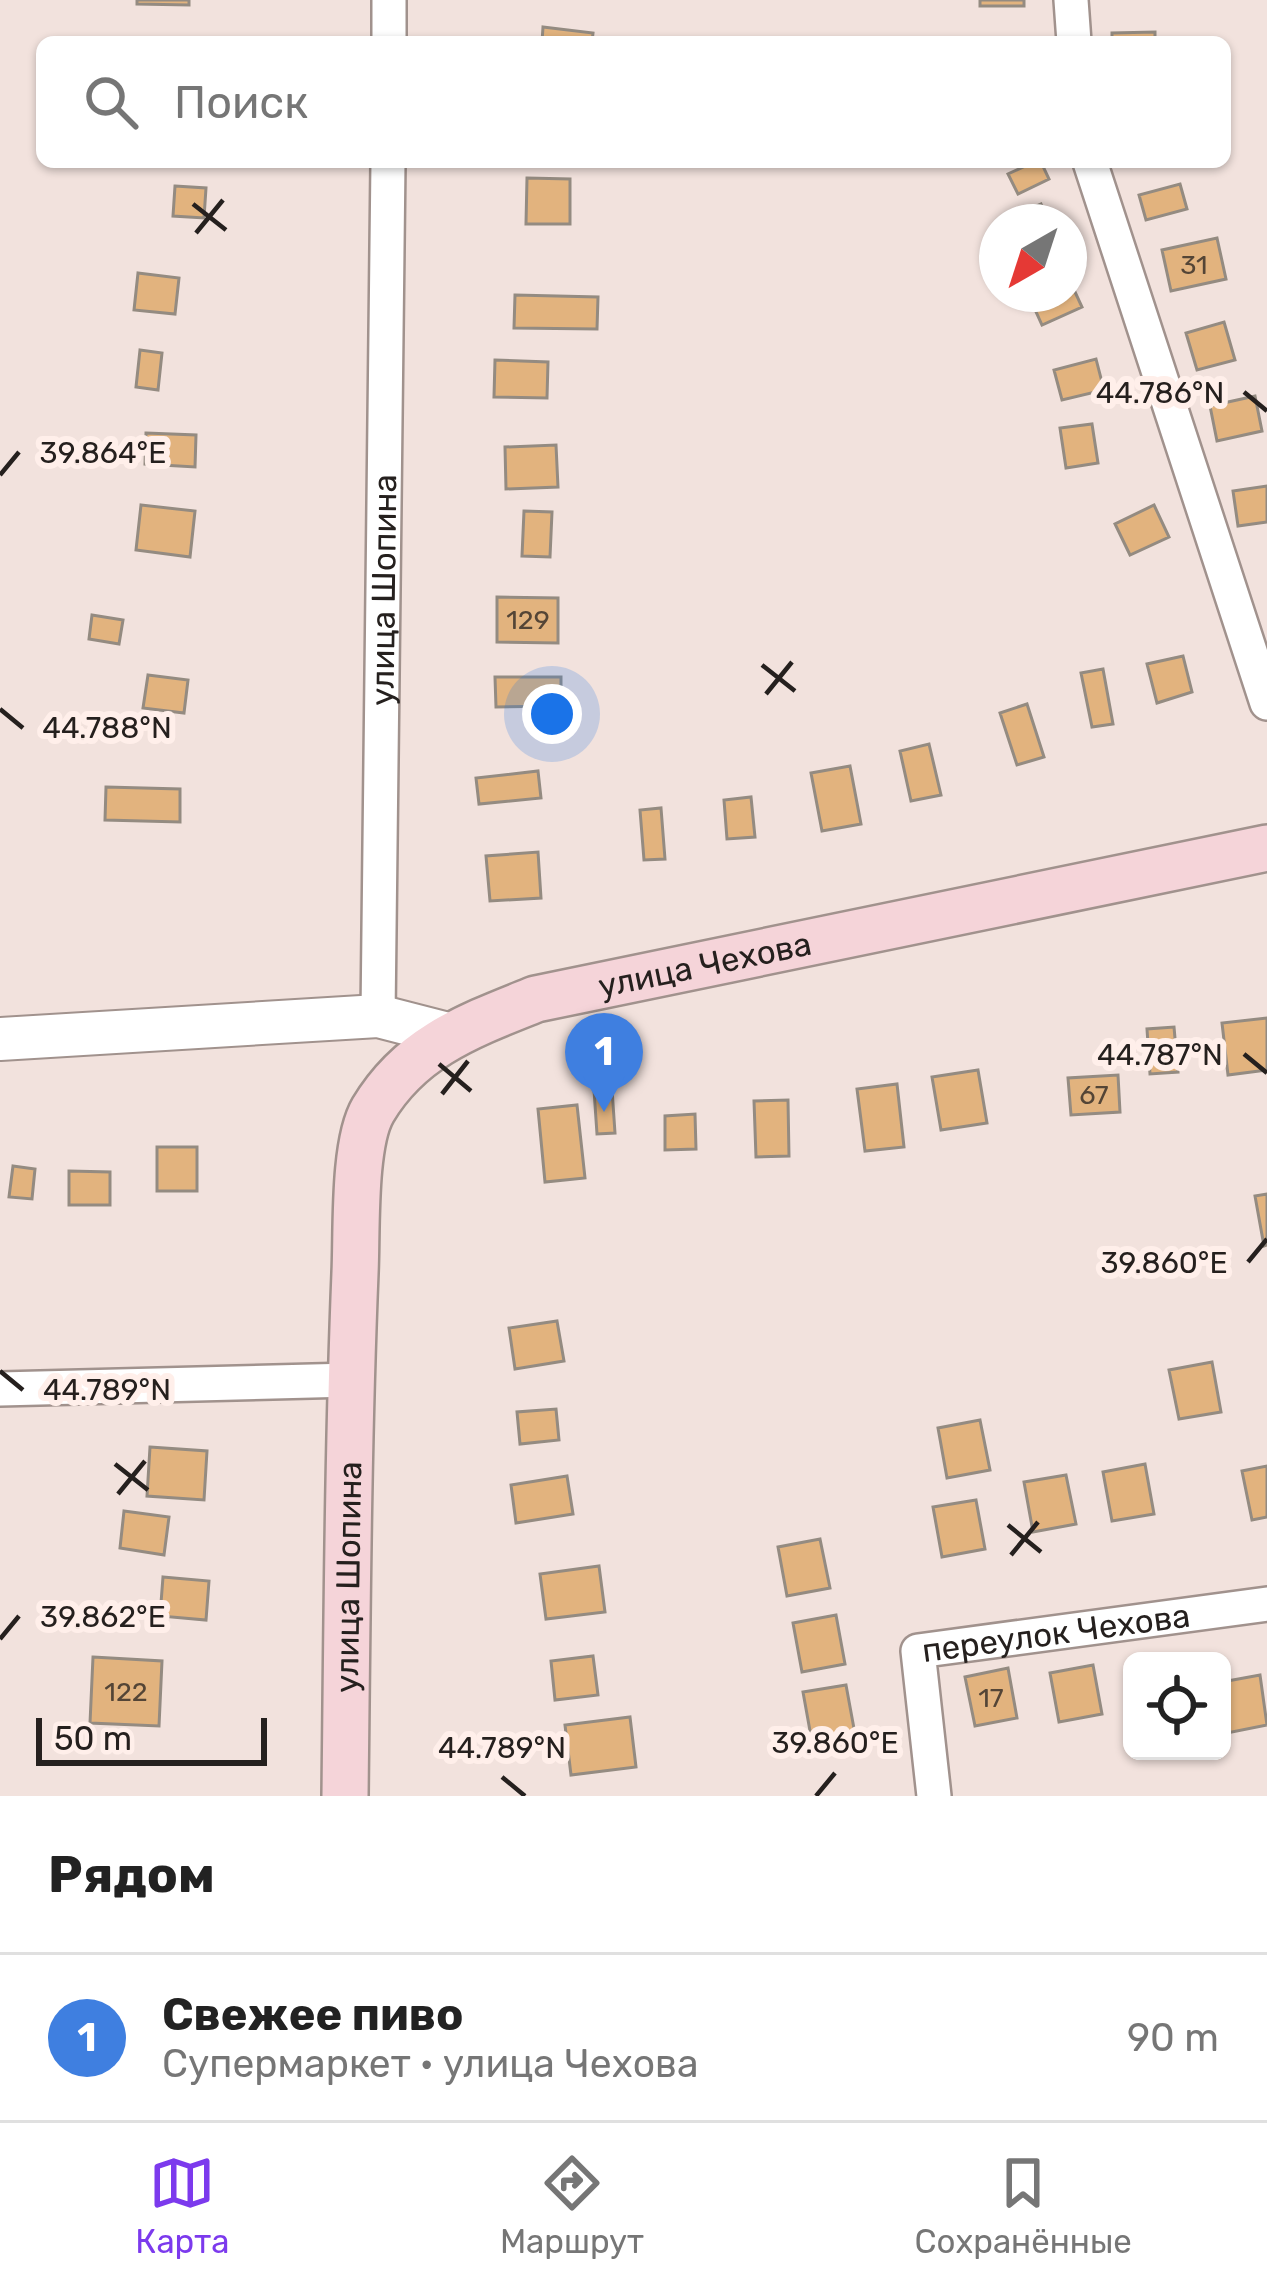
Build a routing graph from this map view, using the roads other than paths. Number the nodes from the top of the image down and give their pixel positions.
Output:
1 (389, 0) edge
2 (1072, 0) edge
3 (389, 36) edge
4 (1075, 36) edge
5 (388, 168) edge
6 (1092, 168) edge
7 (1267, 703) edge
8 (1267, 848) edge
9 (378, 1016) junction
10 (448, 1034) junction
11 (0, 1039) edge
12 (351, 1380) junction
13 (0, 1389) edge
14 (1267, 1604) edge
15 (345, 1796) edge
16 (934, 1796) edge

1 - 3 street
2 - 4 street
5 - 9 street, улица Шопина
6 - 7 street
8 - 10 main road, улица Чехова
9 - 10 street
9 - 11 street
10 - 12 main road, улица Шопина
12 - 13 street
12 - 15 main road, улица Шопина
14 - 16 street, переулок Чехова

